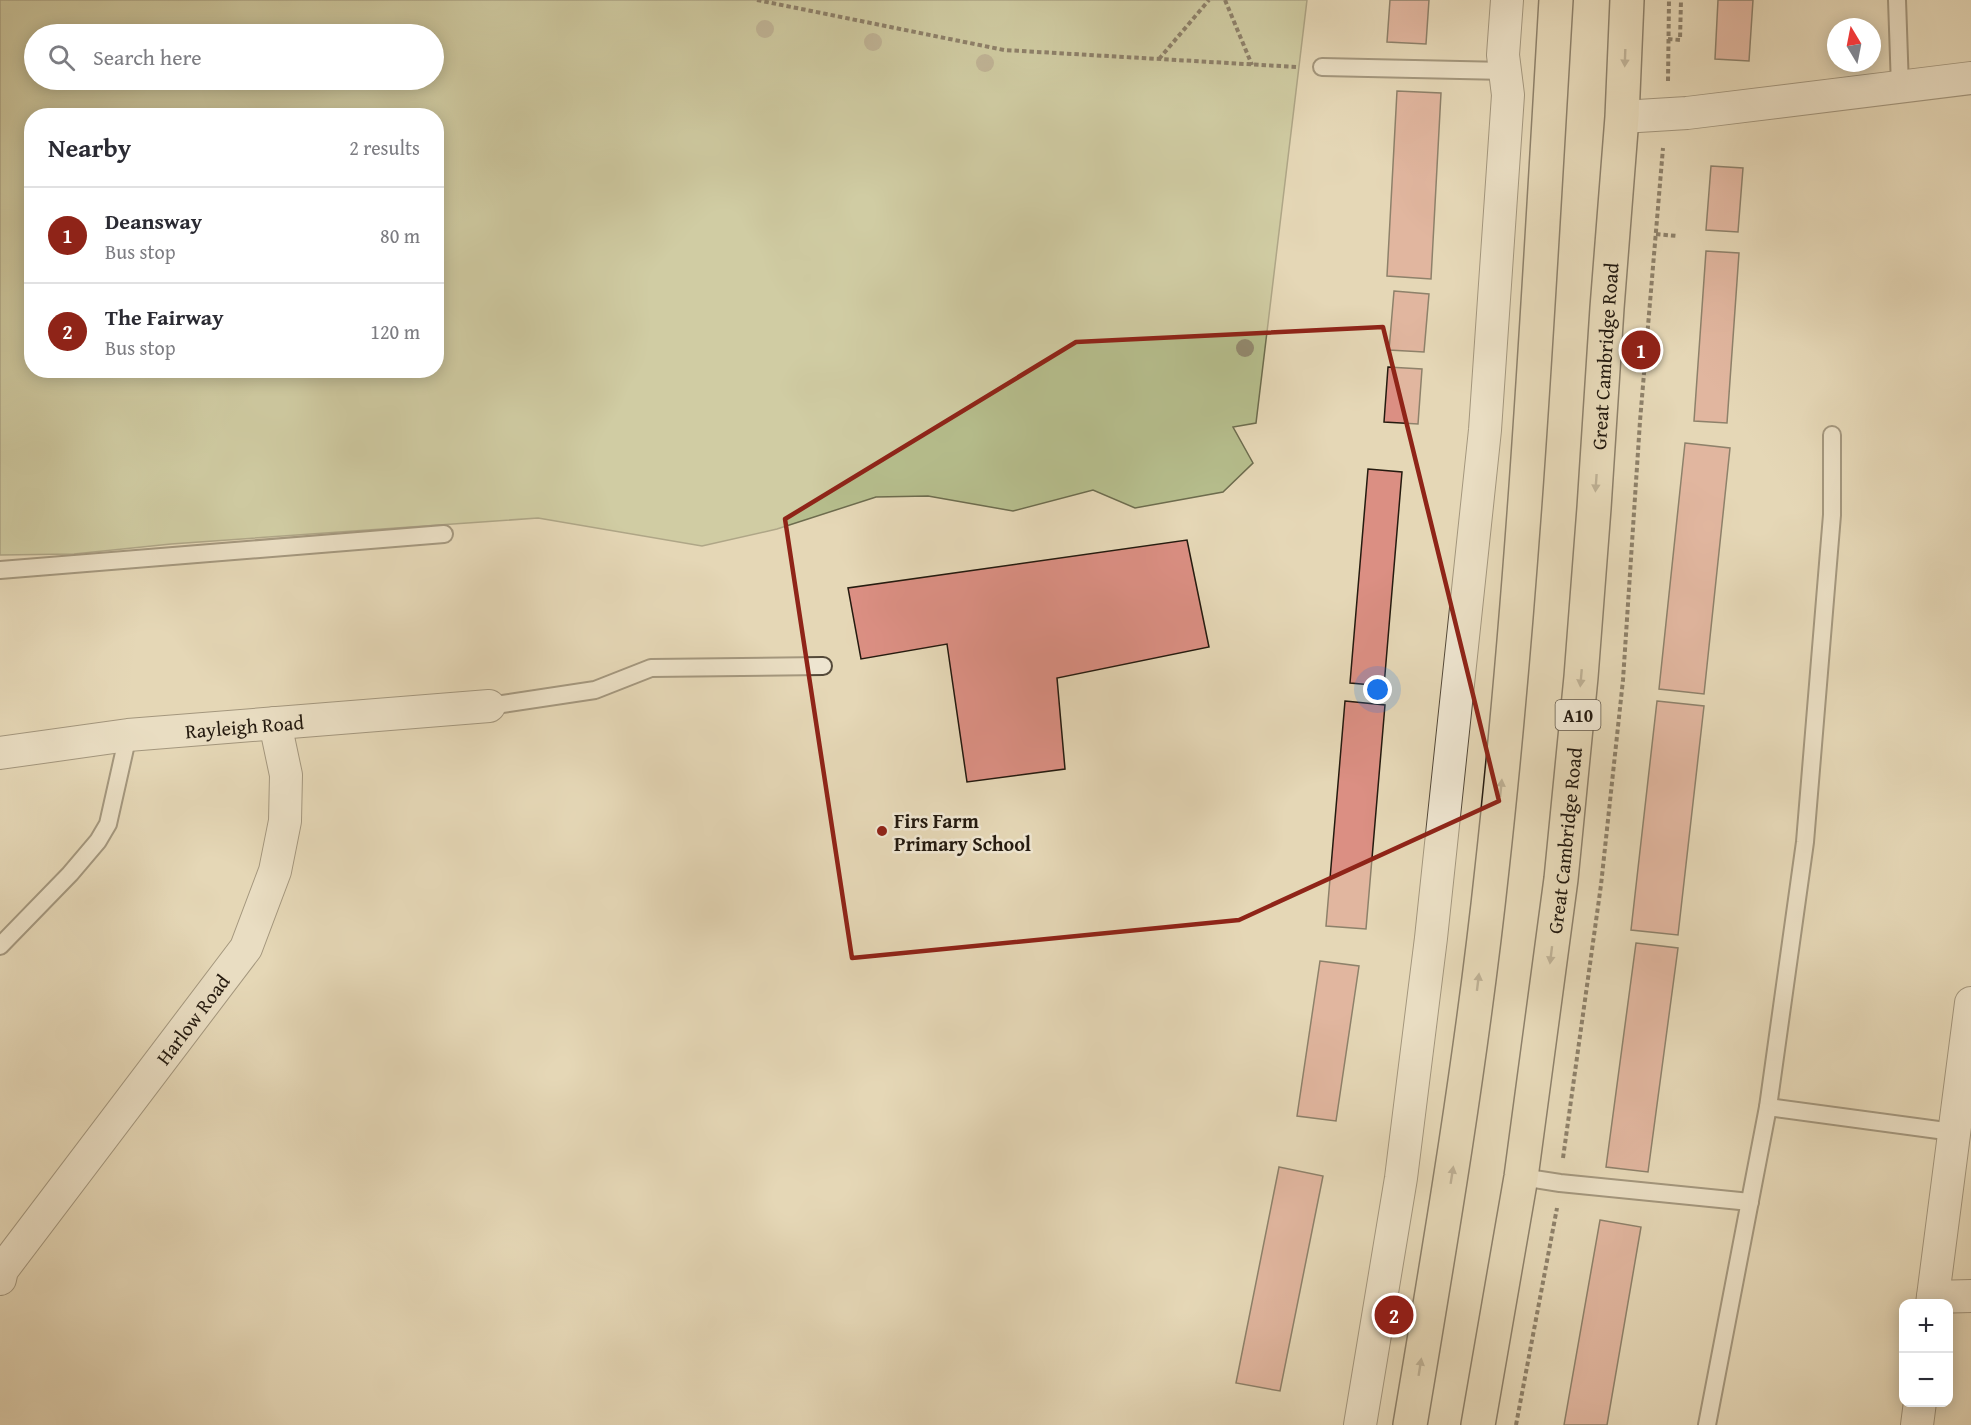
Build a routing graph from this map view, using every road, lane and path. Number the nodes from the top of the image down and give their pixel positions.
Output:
1 (757, 0) edge
2 (1209, 0) edge
3 (1225, 0) edge
4 (1507, 0) edge
5 (1556, 0) edge
6 (1627, 0) edge
7 (1670, 0) edge
8 (1681, 0) edge
9 (1897, 0) edge
10 (1668, 39) junction
11 (1158, 59) junction
12 (1252, 65) junction
13 (1322, 67) joint
14 (1506, 71) junction
15 (1971, 78) edge
16 (1668, 87) dead end
17 (1900, 87) junction
18 (1622, 117) junction
19 (1664, 140) dead end
20 (1656, 234) junction
21 (1677, 236) dead end
22 (1640, 422) dead end
23 (1832, 435) dead end
24 (1483, 457) junction
25 (1529, 461) junction
26 (444, 534) dead end
27 (0, 570) edge
28 (822, 666) dead end
29 (489, 706) joint
30 (275, 723) junction
31 (128, 735) junction
32 (0, 753) edge
33 (0, 946) edge
34 (1971, 1003) edge
35 (1768, 1107) junction
36 (1953, 1132) junction
37 (1521, 1177) junction
38 (1750, 1202) junction
39 (0, 1278) edge
40 (1971, 1296) edge
41 (1932, 1299) edge
42 (1942, 1299) edge
43 (1919, 1407) edge
44 (1360, 1425) edge
45 (1410, 1425) edge
46 (1478, 1425) edge
47 (1707, 1425) edge
48 (1917, 1425) edge

1 - 11 path
2 - 11 path
3 - 12 path
4 - 14 street
5 - 25 highway
6 -> 18 highway, Great Cambridge Road / A10
7 - 10 path
8 - 10 path
9 - 17 lane
10 - 16 path
11 - 12 path
12 - 13 path
13 - 14 lane
14 - 24 street
15 - 17 street
17 - 18 street
18 -> 37 highway, Great Cambridge Road / A10
19 - 20 path
20 - 21 path
20 - 22 path
23 - 35 lane
24 - 25 street
24 - 44 street
45 -> 25 highway
26 - 27 lane
28 - 29 lane
29 - 30 street, Rayleigh Road
30 - 31 street, Rayleigh Road
30 - 39 street, Harlow Road
31 - 32 street, Rayleigh Road
31 - 33 lane
34 - 36 street
35 - 36 lane
35 - 38 lane
36 - 41 street
37 - 38 lane
37 - 46 highway, Great Cambridge Road / A10
38 - 47 lane
40 - 42 street
43 - 48 street

